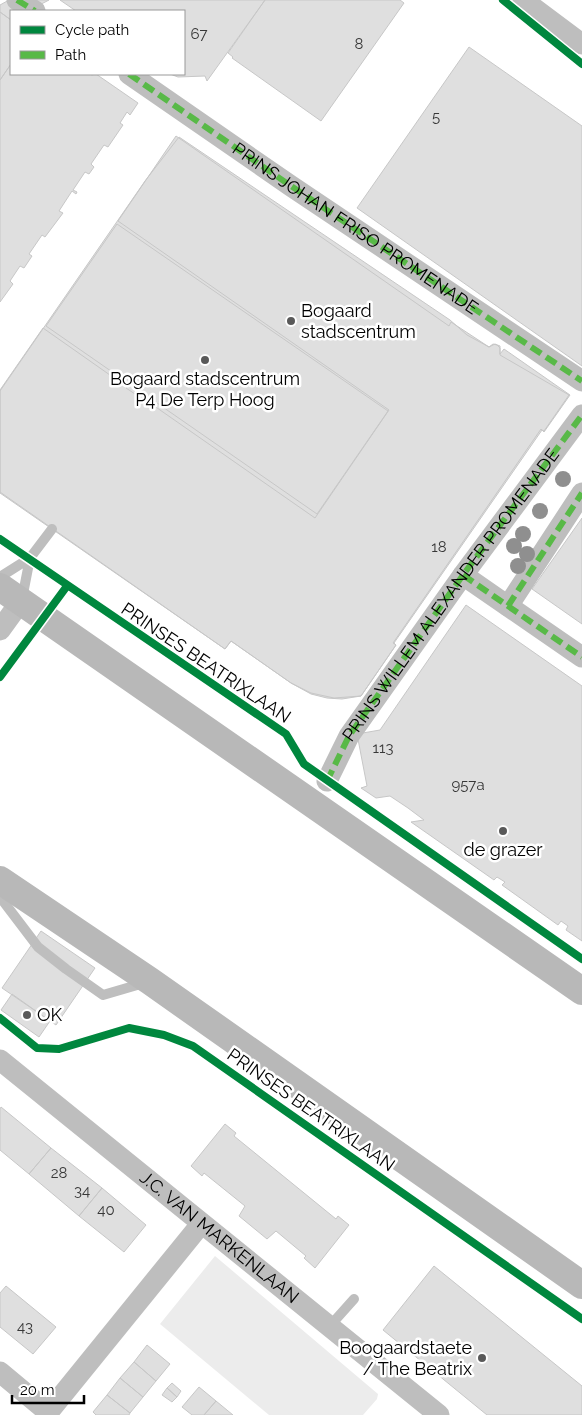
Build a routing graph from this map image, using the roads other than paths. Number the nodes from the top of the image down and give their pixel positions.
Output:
1 (18, 0) edge
2 (523, 0) edge
3 (33, 10) edge
4 (582, 44) edge
5 (130, 75) edge
6 (582, 380) edge
7 (582, 415) edge
8 (582, 493) edge
9 (52, 529) dead end
10 (30, 558) junction
11 (463, 576) junction
12 (0, 577) edge
13 (11, 594) edge
14 (508, 606) junction
15 (0, 630) edge
16 (582, 657) edge
17 (327, 781) dead end
18 (0, 880) edge
19 (0, 897) edge
20 (150, 981) junction
21 (582, 991) edge
22 (0, 1060) edge
23 (201, 1224) junction
24 (582, 1286) edge
25 (354, 1299) dead end
26 (329, 1327) junction
27 (0, 1372) edge
28 (47, 1414) edge
29 (439, 1415) edge

1 - 3 street
2 - 4 street
5 - 6 street, PRINS JOHAN FRISO PROMENADE
7 - 11 street, PRINS WILLEM ALEXANDER PROMENADE
8 - 14 street
9 - 10 lane
10 - 12 lane
10 - 13 lane
11 - 14 street
11 - 17 street, PRINS WILLEM ALEXANDER PROMENADE
13 - 15 street
13 - 21 main road
14 - 16 street
18 - 20 main road, PRINSES BEATRIXLAAN
19 - 20 lane
20 - 24 main road, PRINSES BEATRIXLAAN
22 - 23 street, J.C. VAN MARKENLAAN
23 - 26 street, J.C. VAN MARKENLAAN
23 - 28 street
25 - 26 lane
26 - 29 street, J.C. VAN MARKENLAAN
27 - 28 street

